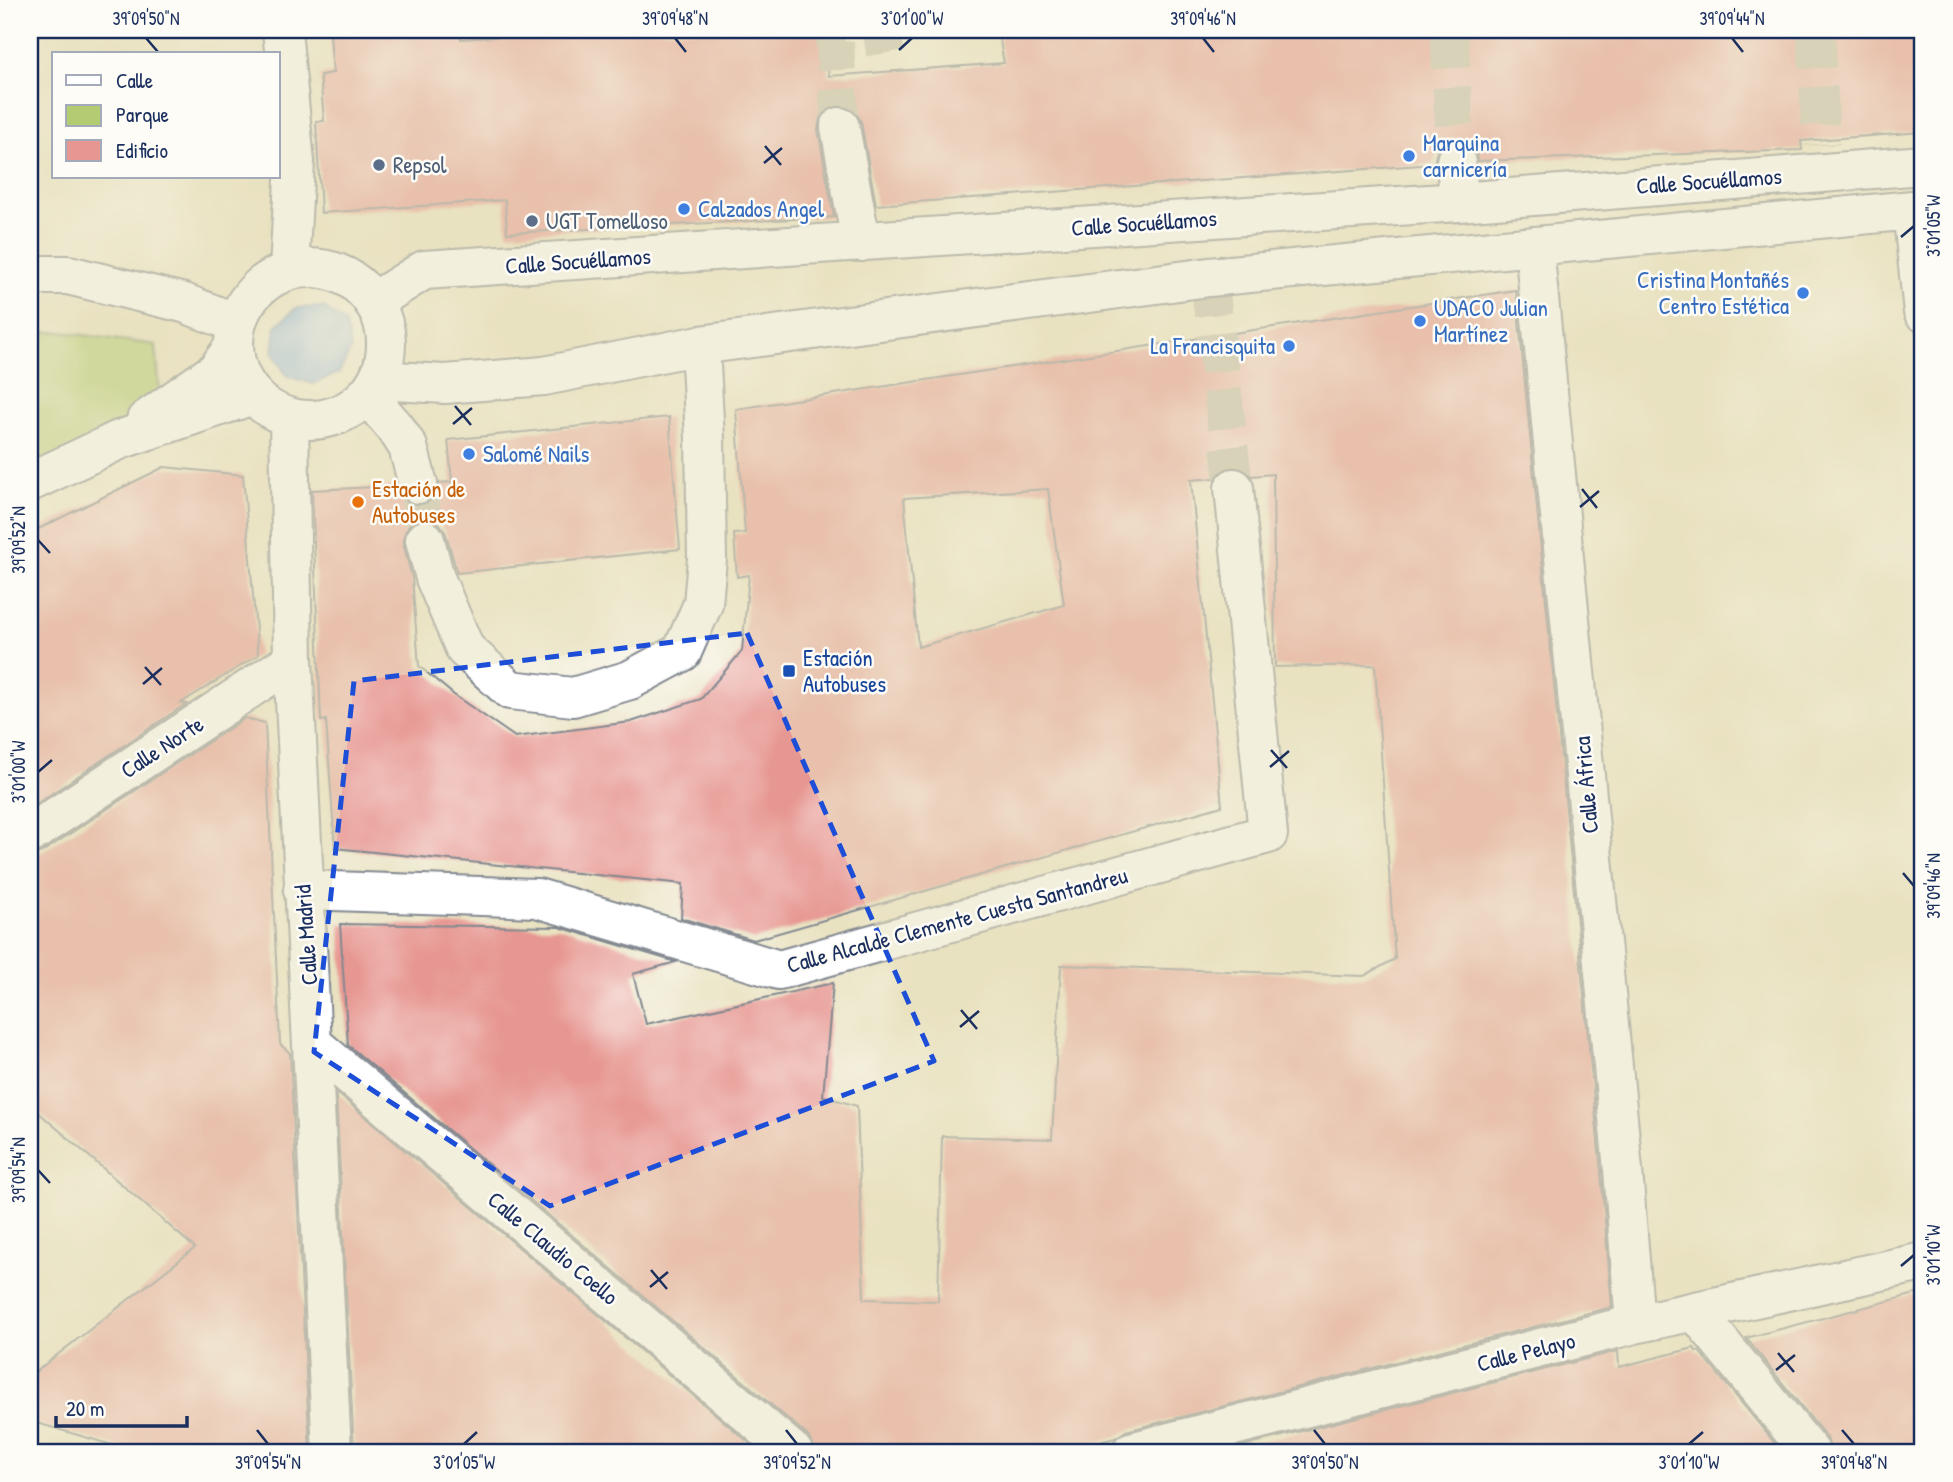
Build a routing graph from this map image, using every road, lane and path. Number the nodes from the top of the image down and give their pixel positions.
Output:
1 (282, 30) edge
2 (840, 127) tunnel mouth
3 (1456, 161) tunnel mouth
4 (1923, 165) edge
5 (1458, 202) junction
6 (1918, 209) edge
7 (861, 242) junction
8 (1534, 246) junction
9 (289, 270) junction
10 (30, 275) edge
11 (373, 302) junction
12 (1923, 312) edge
13 (234, 336) junction
14 (701, 345) junction
15 (372, 387) junction
16 (253, 395) junction
17 (289, 418) junction
18 (118, 440) junction
19 (30, 482) edge
20 (418, 484) tunnel mouth
21 (1234, 488) tunnel mouth
22 (425, 540) tunnel mouth
23 (293, 660) junction
24 (30, 834) edge
25 (303, 890) junction
26 (313, 1044) junction
27 (1923, 1262) edge
28 (1695, 1311) junction
29 (1635, 1324) junction
30 (332, 1452) edge
31 (793, 1452) edge
32 (1131, 1452) edge
33 (1810, 1452) edge

1 - 9 street
2 - 7 street
3 - 5 street
4 - 5 street, Calle Socuéllamos
5 - 7 street, Calle Socuéllamos
6 - 8 street, Calle Socuéllamos
6 - 12 street
7 - 11 street, Calle Socuéllamos
8 - 14 street, Calle Socuéllamos
8 - 29 street, Calle África
9 - 11 street
9 - 13 street
10 - 13 street
11 - 15 street
13 - 16 street
13 - 18 street
14 - 15 street, Calle Socuéllamos
14 - 22 street
15 - 17 street
15 - 20 street
16 - 17 street
16 - 18 street
17 - 23 street, Calle Madrid
18 - 19 street
21 - 25 street, Calle Alcalde Clemente Cuesta Santandreu
23 - 24 street, Calle Norte
23 - 25 street, Calle Madrid
25 - 26 street, Calle Madrid
26 - 30 street, Calle Madrid
26 - 31 street, Calle Claudio Coello
27 - 28 street, Calle Pelayo
28 - 29 street, Calle Pelayo
28 - 33 street
29 - 32 street, Calle Pelayo

